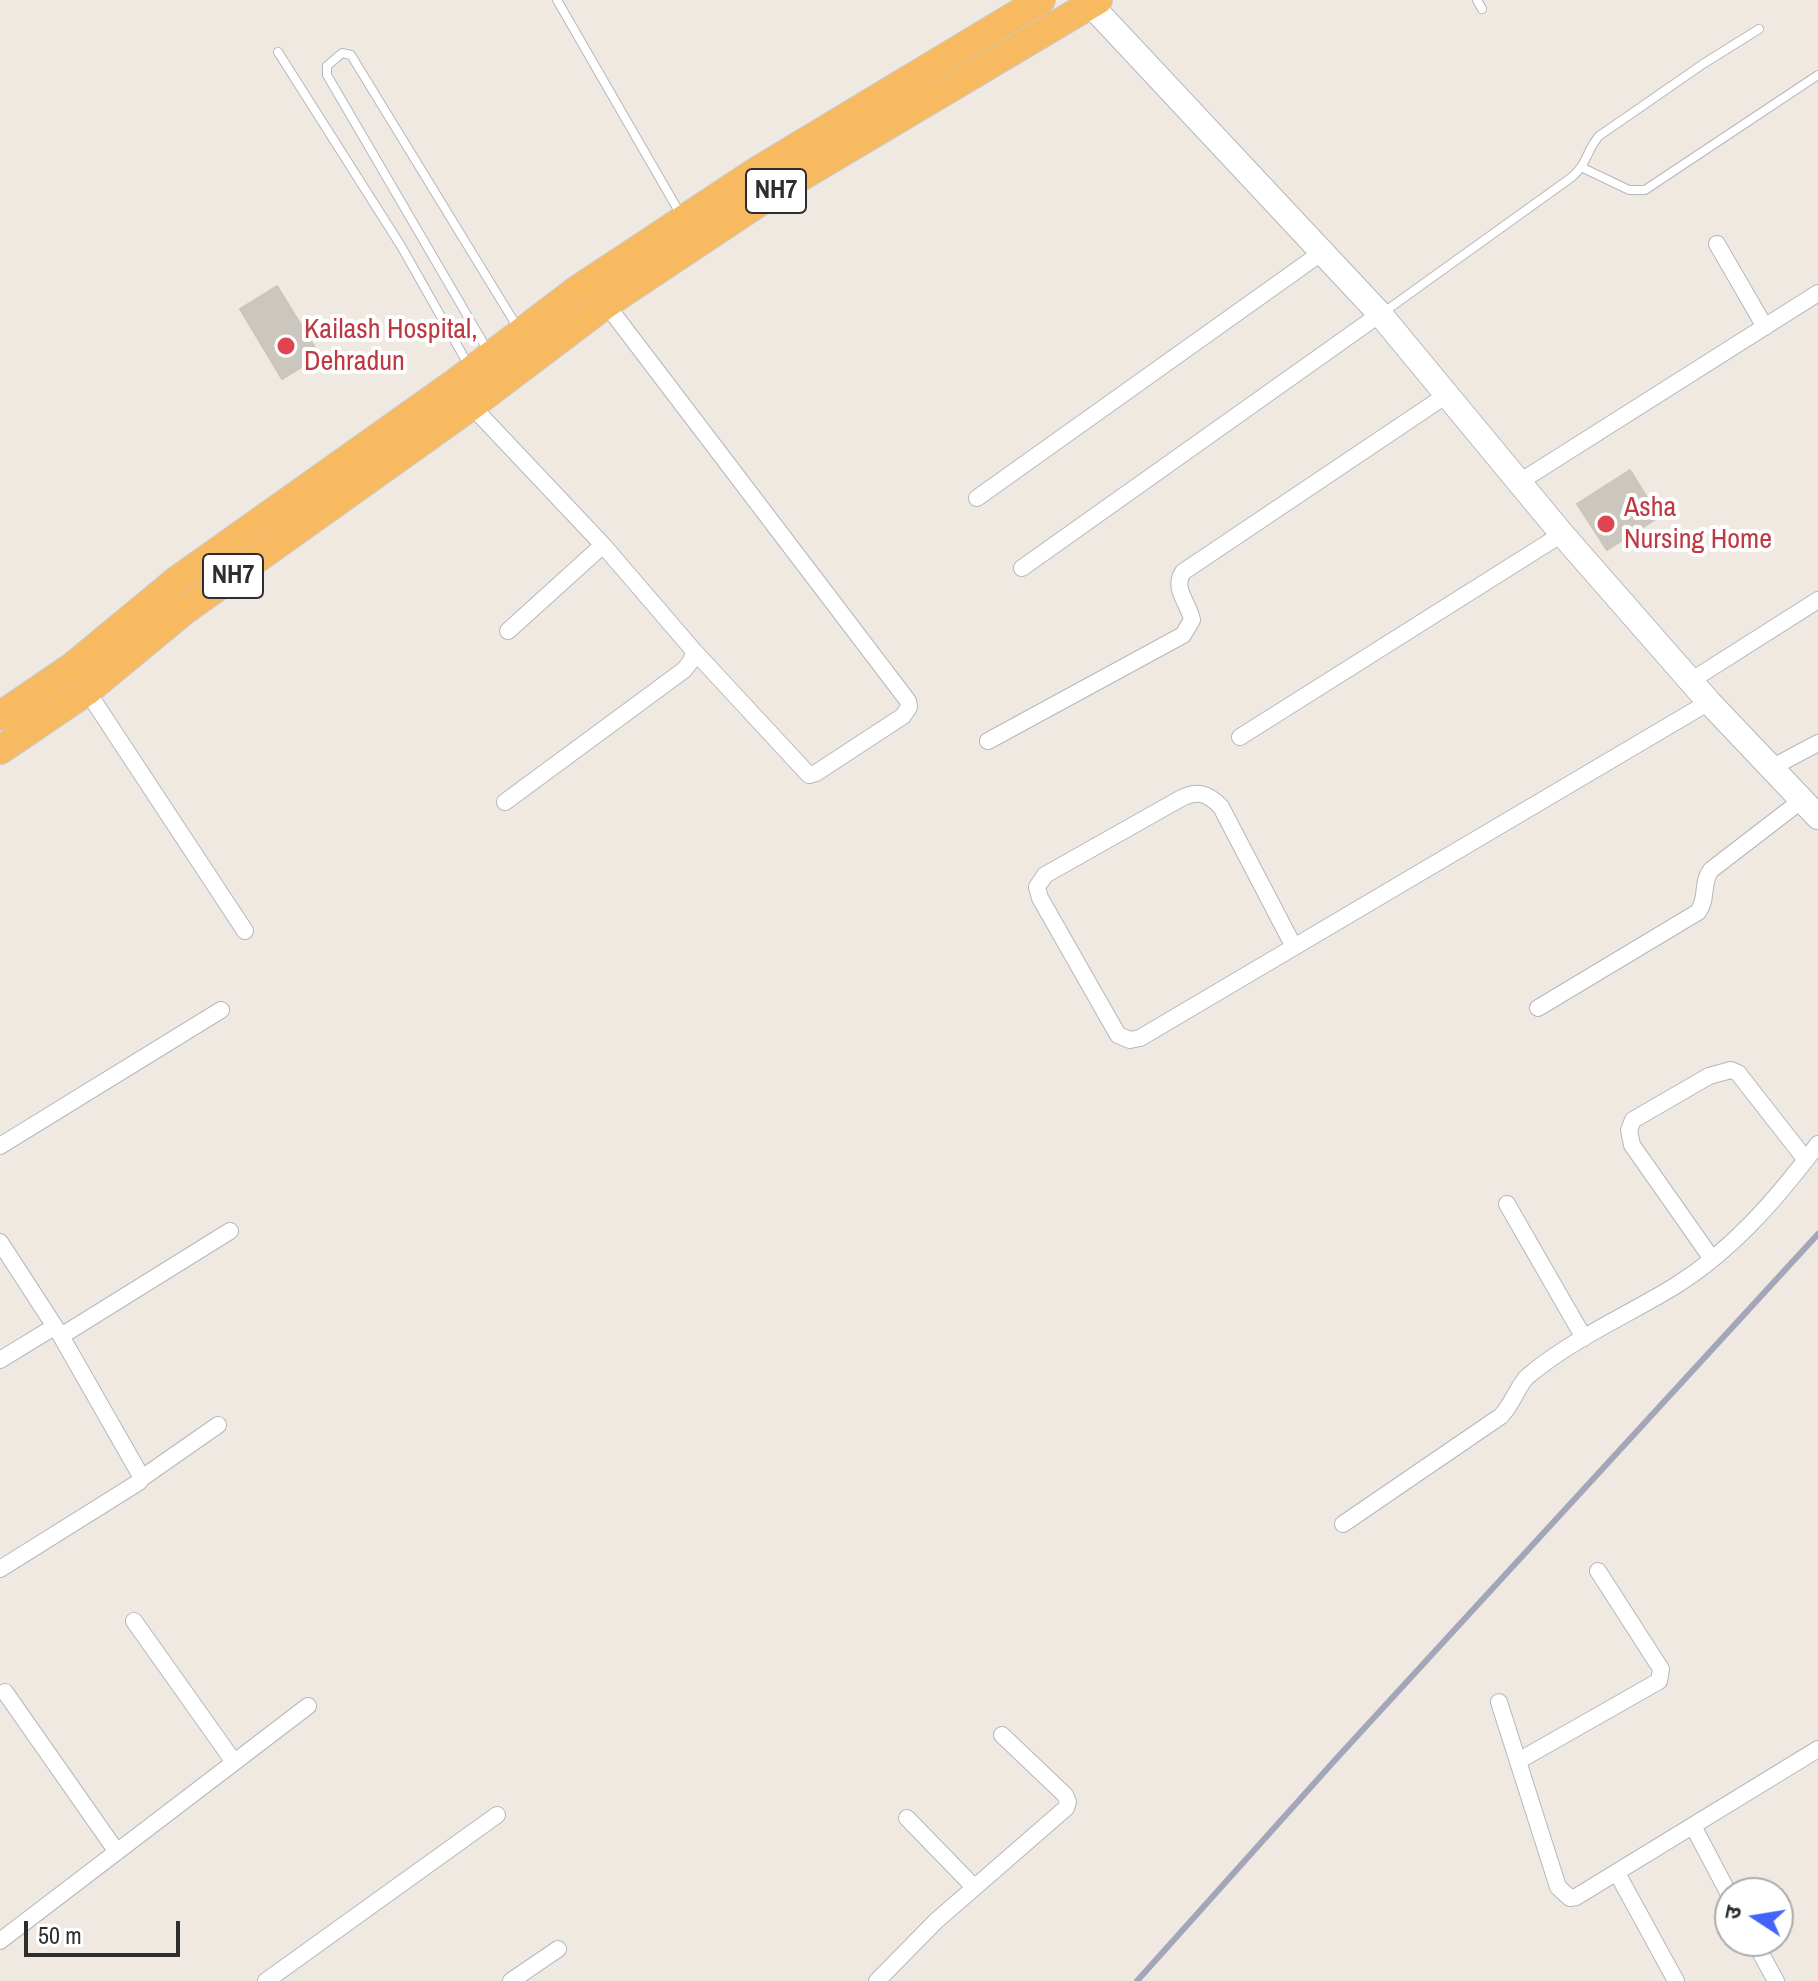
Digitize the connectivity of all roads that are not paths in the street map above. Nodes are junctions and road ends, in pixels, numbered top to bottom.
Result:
1 (557, 0) edge
2 (1041, 0) edge
3 (1477, 0) edge
4 (1094, 2) edge
5 (1482, 9) dead end
6 (1759, 29) dead end
7 (278, 52) dead end
8 (1818, 75) edge
9 (1583, 168) junction
10 (684, 219) junction
11 (1717, 244) dead end
12 (1321, 253) junction
13 (1818, 293) edge
14 (606, 304) junction
15 (1380, 314) junction
16 (1765, 327) junction
17 (521, 332) junction
18 (472, 369) junction
19 (1448, 394) junction
20 (471, 406) junction
21 (1521, 481) junction
22 (977, 498) dead end
23 (1562, 534) junction
24 (603, 545) junction
25 (1022, 568) dead end
26 (1818, 600) edge
27 (508, 631) dead end
28 (694, 651) junction
29 (1692, 680) junction
30 (87, 691) junction
31 (1709, 702) junction
32 (0, 716) edge
33 (1240, 737) dead end
34 (988, 741) dead end
35 (1818, 743) edge
36 (0, 750) edge
37 (1771, 768) junction
38 (505, 802) dead end
39 (1810, 808) edge
40 (245, 931) dead end
41 (1294, 947) junction
42 (1538, 1008) dead end
43 (221, 1010) dead end
44 (1818, 1144) edge
45 (0, 1146) edge
46 (1806, 1160) junction
47 (1507, 1204) dead end
48 (230, 1231) dead end
49 (0, 1242) edge
50 (1712, 1259) junction
51 (57, 1332) junction
52 (1584, 1338) junction
53 (0, 1360) edge
54 (218, 1425) dead end
55 (142, 1478) junction
56 (1343, 1524) dead end
57 (0, 1569) edge
58 (1598, 1571) dead end
59 (134, 1621) dead end
60 (5, 1692) dead end
61 (1499, 1702) dead end
62 (308, 1706) dead end
63 (1002, 1735) dead end
64 (1818, 1749) edge
65 (1520, 1760) junction
66 (234, 1762) junction
67 (497, 1815) dead end
68 (907, 1818) dead end
69 (1693, 1826) junction
70 (117, 1852) junction
71 (1617, 1873) junction
72 (1720, 1877) edge
73 (974, 1887) junction
74 (0, 1941) edge
75 (558, 1949) dead end
76 (1763, 1957) edge
77 (266, 1981) edge
78 (511, 1981) edge
79 (877, 1981) edge
80 (1676, 1981) edge
81 (1776, 1981) edge

1 - 10 lane
2 - 10 highway, NH7
3 - 5 lane
4 - 12 main road
4 - 14 highway, NH7
6 - 9 lane
7 - 18 lane
8 - 9 lane
9 - 15 lane
10 - 17 highway, NH7
11 - 16 street
12 - 15 main road
12 - 22 street
13 - 16 street
14 - 20 highway, NH7
14 - 28 street
15 - 19 main road
15 - 25 street
16 - 21 street
17 - 18 highway, NH7
17 - 18 lane
18 - 20 street
18 - 32 highway, NH7
19 - 21 main road
19 - 34 street
20 - 24 street
20 - 30 highway, NH7
21 - 23 main road
23 - 29 main road
23 - 33 street
24 - 27 street
24 - 28 street
26 - 29 street
28 - 38 street
29 - 31 main road
30 - 36 highway, NH7
30 - 40 street
31 - 37 main road
31 - 41 street
35 - 37 street
37 - 39 main road
39 - 42 street
41 - 41 street
43 - 45 street
44 - 46 street
46 - 50 street
46 - 50 street
47 - 52 street
48 - 51 street
49 - 51 street
50 - 52 street
51 - 53 street
51 - 55 street
52 - 56 street
54 - 55 street
55 - 57 street
58 - 65 street
59 - 66 street
60 - 70 street
61 - 65 street
62 - 66 street
63 - 73 street
64 - 69 street
65 - 71 street
66 - 70 street
67 - 77 street
68 - 73 street
69 - 71 street
69 - 72 street
70 - 74 street
71 - 80 street
73 - 79 street
75 - 78 street
76 - 81 street

